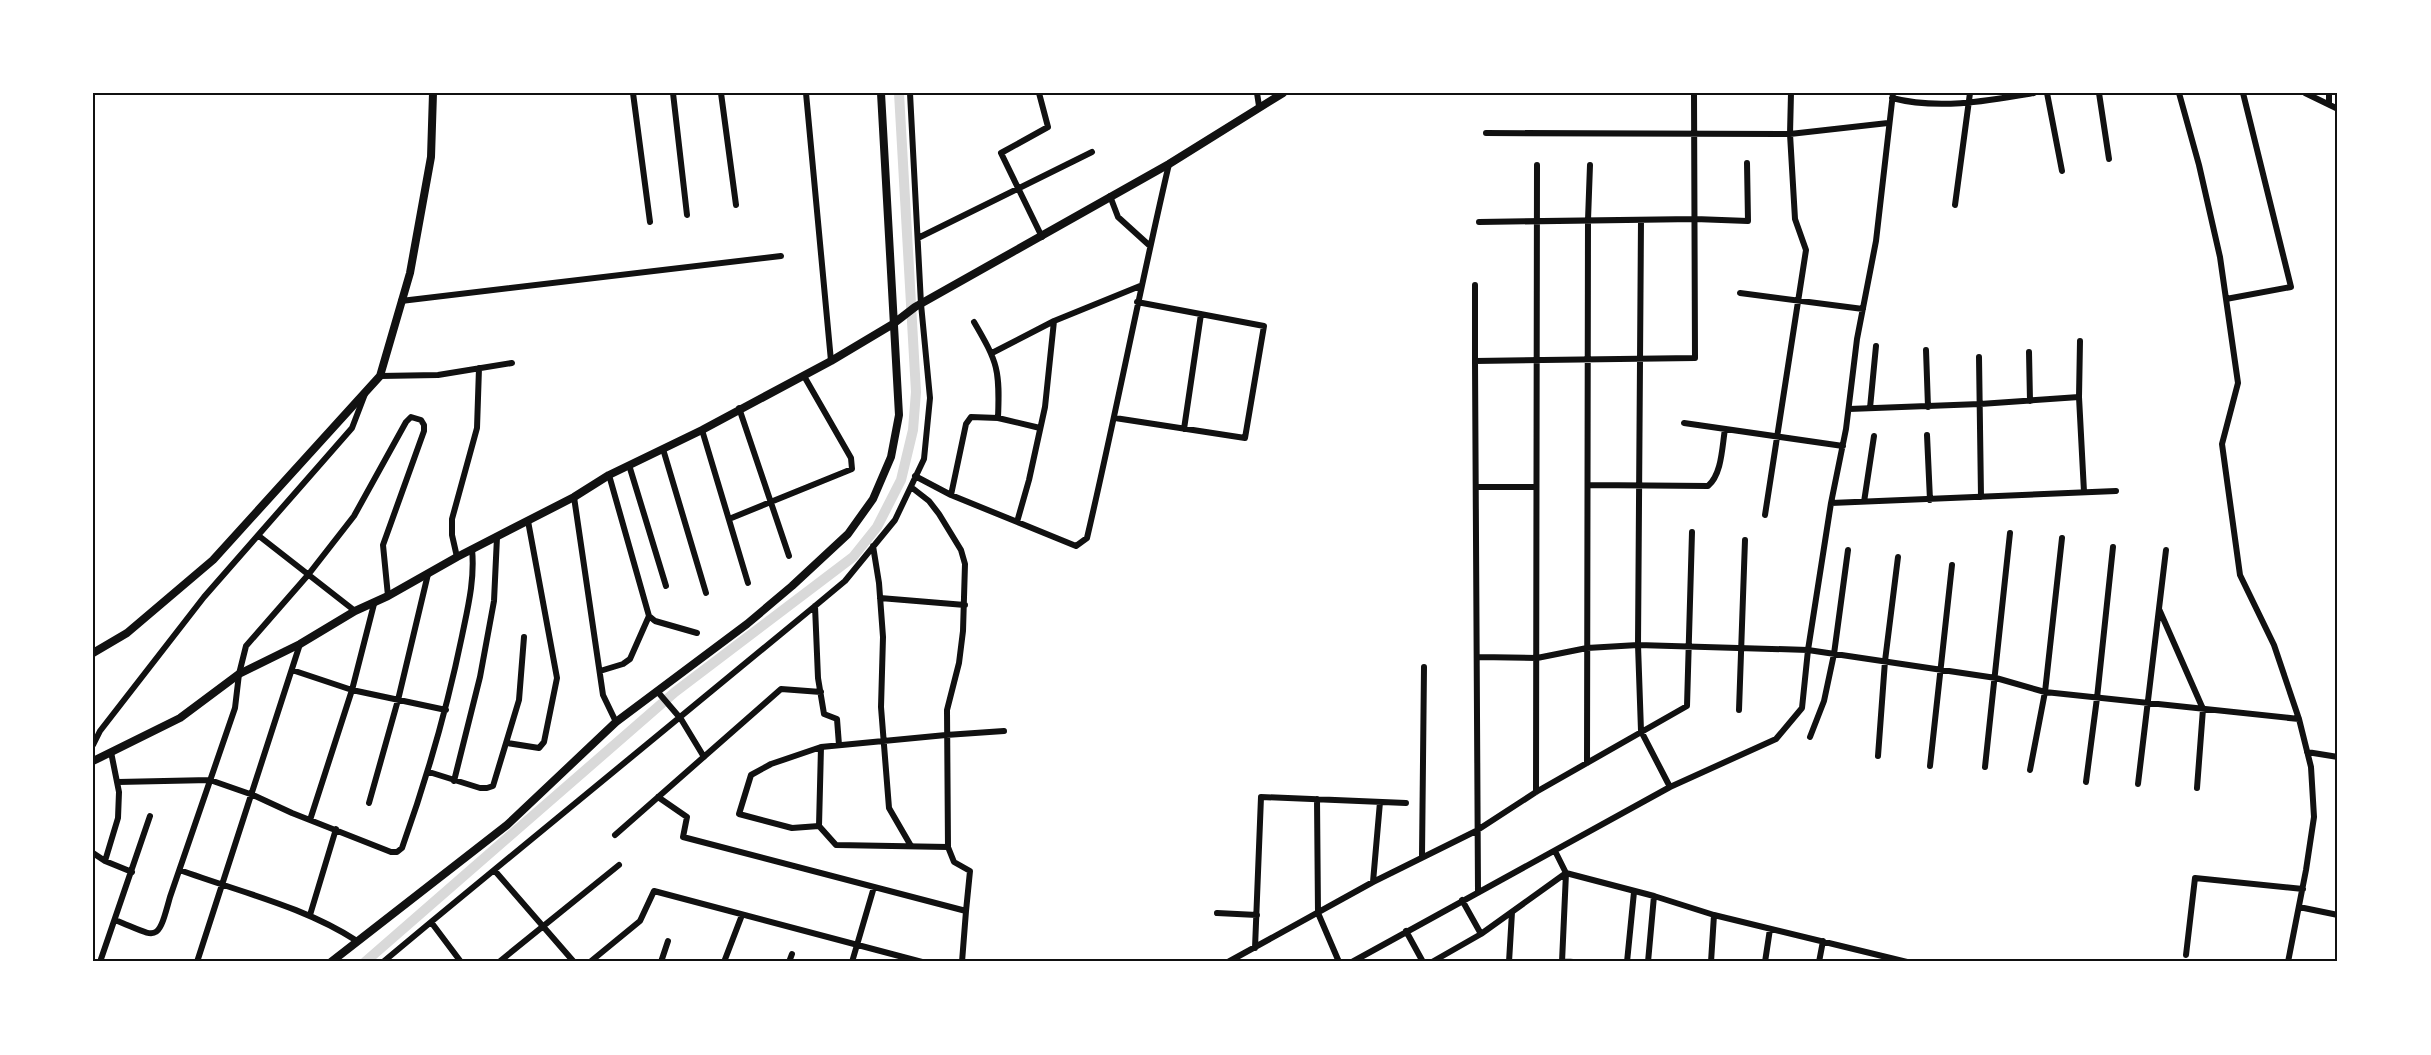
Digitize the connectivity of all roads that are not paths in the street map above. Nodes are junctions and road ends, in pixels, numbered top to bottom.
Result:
1 (433, 93) edge
2 (633, 93) edge
3 (673, 93) edge
4 (722, 93) edge
5 (806, 93) edge
6 (881, 93) edge
7 (910, 93) edge
8 (1039, 93) edge
9 (1257, 93) edge
10 (1283, 93) edge
11 (1694, 93) edge
12 (1791, 93) edge
13 (1970, 93) edge
14 (2034, 93) edge
15 (2047, 93) edge
16 (2099, 93) edge
17 (2179, 93) edge
18 (2243, 93) edge
19 (2305, 93) edge
20 (2329, 93) edge
21 (1894, 97) edge
22 (1968, 104) junction
23 (2329, 104) junction
24 (1259, 106) junction
25 (2338, 109) edge
26 (1888, 123) junction
27 (1486, 133) dead end
28 (1694, 133) junction
29 (1790, 134) junction
30 (1092, 152) dead end
31 (2109, 159) dead end
32 (1748, 163) dead end
33 (1169, 164) junction
34 (1537, 165) dead end
35 (1590, 165) dead end
36 (2062, 171) dead end
37 (1020, 189) junction
38 (1110, 196) junction
39 (736, 204) dead end
40 (1955, 205) dead end
41 (687, 215) dead end
42 (1695, 219) junction
43 (1588, 220) junction
44 (1641, 220) junction
45 (1536, 221) junction
46 (650, 222) dead end
47 (1479, 222) dead end
48 (1042, 237) junction
49 (918, 238) junction
50 (1150, 246) junction
51 (781, 256) dead end
52 (1475, 285) dead end
53 (1140, 286) junction
54 (1740, 293) dead end
55 (2226, 299) junction
56 (1799, 300) junction
57 (401, 301) junction
58 (1137, 302) junction
59 (918, 305) junction
60 (1863, 309) junction
61 (1201, 314) junction
62 (1054, 321) junction
63 (974, 322) dead end
64 (894, 324) junction
65 (2080, 341) dead end
66 (1876, 346) dead end
67 (1926, 350) dead end
68 (2029, 352) dead end
69 (992, 353) junction
70 (1979, 357) dead end
71 (1640, 359) junction
72 (1536, 360) junction
73 (1588, 360) junction
74 (831, 361) junction
75 (1475, 361) junction
76 (512, 363) dead end
77 (479, 368) junction
78 (380, 376) junction
79 (804, 376) junction
80 (365, 393) junction
81 (2079, 397) junction
82 (2030, 400) junction
83 (1980, 404) junction
84 (1928, 407) junction
85 (739, 408) junction
86 (1866, 408) junction
87 (1852, 409) junction
88 (998, 418) junction
89 (1115, 418) junction
90 (1683, 423) dead end
91 (1040, 428) junction
92 (1184, 429) junction
93 (1725, 429) junction
94 (702, 430) junction
95 (1927, 435) dead end
96 (1779, 436) junction
97 (1874, 436) dead end
98 (1843, 446) junction
99 (663, 449) junction
100 (630, 465) junction
101 (609, 475) junction
102 (915, 476) junction
103 (1588, 485) junction
104 (910, 486) junction
105 (1476, 486) junction
106 (1536, 486) junction
107 (1640, 486) junction
108 (2116, 491) dead end
109 (2084, 492) junction
110 (951, 495) junction
111 (574, 497) junction
112 (1981, 497) junction
113 (1930, 500) junction
114 (1864, 502) junction
115 (771, 503) junction
116 (1834, 503) junction
117 (1765, 515) dead end
118 (729, 519) junction
119 (528, 521) junction
120 (1017, 522) junction
121 (1692, 532) dead end
122 (2010, 533) dead end
123 (259, 536) junction
124 (497, 537) junction
125 (2062, 538) dead end
126 (1745, 540) dead end
127 (873, 546) junction
128 (2112, 547) dead end
129 (472, 549) junction
130 (1848, 550) dead end
131 (2166, 550) dead end
132 (789, 556) dead end
133 (457, 557) junction
134 (1898, 557) dead end
135 (1952, 565) dead end
136 (428, 573) junction
137 (308, 575) junction
138 (748, 583) dead end
139 (666, 586) dead end
140 (706, 593) dead end
141 (388, 596) junction
142 (880, 598) junction
143 (374, 604) junction
144 (965, 605) junction
145 (815, 606) junction
146 (2159, 608) junction
147 (355, 611) junction
148 (649, 616) junction
149 (697, 633) dead end
150 (524, 637) dead end
151 (300, 645) junction
152 (1638, 645) junction
153 (1690, 646) junction
154 (1587, 648) junction
155 (1742, 648) junction
156 (1812, 651) junction
157 (93, 653) edge
158 (1834, 654) junction
159 (1478, 657) junction
160 (1537, 658) junction
161 (1885, 661) junction
162 (1424, 667) dead end
163 (292, 670) junction
164 (1941, 670) junction
165 (600, 671) junction
166 (238, 674) junction
167 (1996, 678) junction
168 (352, 690) junction
169 (820, 692) junction
170 (2045, 692) junction
171 (659, 694) junction
172 (2097, 698) junction
173 (398, 700) junction
174 (2147, 703) junction
175 (2204, 709) junction
176 (446, 710) junction
177 (1739, 710) dead end
178 (681, 719) junction
179 (2299, 719) junction
180 (616, 722) junction
181 (1641, 731) junction
182 (1004, 732) dead end
183 (946, 735) junction
184 (1810, 737) dead end
185 (883, 742) junction
186 (507, 743) junction
187 (93, 745) edge
188 (840, 745) junction
189 (820, 747) junction
190 (111, 752) junction
191 (2307, 752) junction
192 (1878, 756) dead end
193 (704, 757) junction
194 (2338, 757) edge
195 (93, 761) edge
196 (1587, 763) junction
197 (1929, 766) dead end
198 (1985, 767) dead end
199 (2030, 770) dead end
200 (429, 772) junction
201 (210, 780) junction
202 (454, 781) junction
203 (118, 782) junction
204 (2086, 782) dead end
205 (2138, 784) dead end
206 (1670, 787) junction
207 (2197, 788) dead end
208 (1536, 792) junction
209 (253, 795) junction
210 (658, 797) junction
211 (1317, 799) junction
212 (1380, 802) junction
213 (369, 803) dead end
214 (1406, 803) dead end
215 (150, 816) dead end
216 (310, 819) junction
217 (819, 826) junction
218 (336, 829) junction
219 (1476, 831) junction
220 (615, 835) dead end
221 (911, 846) junction
222 (948, 847) junction
223 (93, 853) edge
224 (1557, 853) junction
225 (1422, 856) junction
226 (105, 861) junction
227 (619, 865) dead end
228 (180, 870) junction
229 (495, 871) junction
230 (132, 872) junction
231 (1566, 873) junction
232 (1373, 882) junction
233 (223, 886) junction
234 (874, 887) junction
235 (2303, 889) junction
236 (1478, 891) junction
237 (1634, 892) junction
238 (1654, 896) junction
239 (1462, 900) junction
240 (2299, 907) junction
241 (966, 911) junction
242 (1512, 912) junction
243 (1217, 913) dead end
244 (1318, 913) junction
245 (310, 915) junction
246 (742, 915) junction
247 (1257, 915) junction
248 (1714, 915) junction
249 (2338, 915) edge
250 (114, 920) junction
251 (431, 922) junction
252 (543, 926) junction
253 (1770, 929) junction
254 (1406, 931) junction
255 (1481, 934) junction
256 (357, 941) junction
257 (668, 941) dead end
258 (1823, 941) junction
259 (858, 945) junction
260 (1255, 948) junction
261 (792, 954) dead end
262 (2186, 956) dead end
263 (101, 958) dead end
264 (1877, 958) edge
265 (197, 962) edge
266 (331, 962) edge
267 (383, 962) edge
268 (460, 962) edge
269 (499, 962) edge
270 (574, 962) edge
271 (590, 962) edge
272 (661, 962) edge
273 (724, 962) edge
274 (789, 962) edge
275 (852, 962) edge
276 (922, 962) edge
277 (962, 962) edge
278 (1228, 962) edge
279 (1339, 962) edge
280 (1352, 962) edge
281 (1423, 962) edge
282 (1432, 962) edge
283 (1509, 962) edge
284 (1562, 962) edge
285 (1573, 962) edge
286 (1627, 962) edge
287 (1648, 962) edge
288 (1711, 962) edge
289 (1765, 962) edge
290 (1819, 962) edge
291 (1906, 962) edge
292 (2288, 962) edge

1 - 57 street
2 - 46 street
3 - 41 street
4 - 39 street
5 - 74 street
6 - 64 street
7 - 49 street
8 - 37 street
9 - 24 street
10 - 24 street
11 - 28 street
12 - 29 street
13 - 22 street
14 - 22 street
15 - 36 street
16 - 31 street
17 - 55 street
18 - 55 street
19 - 23 street
20 - 23 street
21 - 22 street
21 - 26 street
22 - 40 street
23 - 25 street
24 - 33 street
26 - 29 street
26 - 60 street
27 - 28 street
28 - 29 street
28 - 42 street
29 - 56 street
30 - 37 street
32 - 42 street
33 - 38 street
33 - 50 street
34 - 45 street
35 - 43 street
37 - 48 street
37 - 49 street
38 - 48 street
38 - 50 street
42 - 44 street
42 - 71 street
43 - 44 street
43 - 45 street
43 - 73 street
44 - 71 street
45 - 47 street
45 - 72 street
48 - 59 street
49 - 59 street
50 - 53 street
51 - 57 street
52 - 75 street
53 - 58 street
53 - 62 street
54 - 56 street
55 - 179 street
56 - 60 street
56 - 96 street
57 - 78 street
58 - 61 street
58 - 89 street
59 - 64 street
59 - 102 street
60 - 87 street
61 - 92 street
61 - 92 street
62 - 69 street
62 - 91 street
63 - 69 street
64 - 74 street
64 - 171 street
65 - 81 street
66 - 86 street
67 - 84 street
68 - 82 street
69 - 88 street
70 - 83 street
71 - 73 street
71 - 107 street
72 - 73 street
72 - 75 street
72 - 106 street
73 - 103 street
74 - 79 street
75 - 105 street
76 - 77 street
77 - 78 street
77 - 133 street
78 - 80 street
79 - 85 street
79 - 115 street
80 - 123 street
80 - 157 street
81 - 82 street
81 - 109 street
82 - 83 street
83 - 84 street
83 - 112 street
84 - 86 street
85 - 94 street
85 - 115 street
86 - 87 street
87 - 98 street
88 - 91 street
88 - 110 street
89 - 92 street
89 - 120 street
90 - 93 street
91 - 120 street
93 - 96 street
93 - 107 street
94 - 99 street
94 - 118 street
95 - 113 street
96 - 98 street
96 - 117 street
97 - 114 street
98 - 116 street
99 - 100 street
99 - 140 street
100 - 101 street
100 - 139 street
101 - 111 street
101 - 148 street
102 - 104 street
102 - 110 street
103 - 107 street
103 - 154 street
104 - 127 street
104 - 144 street
105 - 106 street
105 - 159 street
106 - 160 street
107 - 152 street
108 - 109 street
109 - 112 street
110 - 120 street
111 - 119 street
111 - 165 street
112 - 113 street
113 - 114 street
114 - 116 street
115 - 118 street
115 - 132 street
116 - 156 street
118 - 138 street
119 - 124 street
119 - 186 street
121 - 153 street
122 - 167 street
123 - 137 street
123 - 187 street
124 - 129 street
124 - 202 street
125 - 170 street
126 - 155 street
127 - 142 street
127 - 145 street
128 - 172 street
129 - 133 street
129 - 176 street
130 - 158 street
131 - 146 street
133 - 136 street
134 - 161 street
135 - 164 street
136 - 141 street
136 - 173 street
137 - 141 street
137 - 147 street
137 - 166 street
141 - 143 street
142 - 144 street
142 - 185 street
143 - 147 street
143 - 168 street
144 - 183 street
145 - 169 street
145 - 178 street
146 - 174 street
146 - 175 street
147 - 151 street
148 - 149 street
148 - 165 street
150 - 186 street
151 - 163 street
151 - 166 street
152 - 153 street
152 - 154 street
152 - 181 street
153 - 155 street
153 - 181 street
154 - 160 street
154 - 196 street
155 - 156 street
155 - 177 street
156 - 158 street
156 - 206 street
158 - 161 street
158 - 184 street
159 - 160 street
159 - 219 street
160 - 208 street
161 - 164 street
161 - 192 street
162 - 225 street
163 - 168 street
163 - 209 street
164 - 167 street
164 - 197 street
165 - 180 street
166 - 190 street
166 - 201 street
167 - 170 street
167 - 198 street
168 - 173 street
168 - 216 street
169 - 188 street
169 - 193 street
170 - 172 street
170 - 199 street
171 - 178 street
171 - 180 street
172 - 174 street
172 - 204 street
173 - 176 street
173 - 213 street
174 - 175 street
174 - 205 street
175 - 179 street
175 - 207 street
176 - 200 street
178 - 193 street
178 - 229 street
179 - 191 street
180 - 256 street
181 - 196 street
181 - 206 street
182 - 183 street
183 - 185 street
183 - 222 street
185 - 188 street
185 - 221 street
186 - 202 street
188 - 189 street
189 - 217 street
189 - 217 street
190 - 195 street
190 - 203 street
191 - 194 street
191 - 235 street
193 - 210 street
196 - 208 street
200 - 202 street
200 - 218 street
201 - 203 street
201 - 209 street
201 - 228 street
203 - 226 street
206 - 224 street
208 - 219 street
209 - 216 street
209 - 233 street
210 - 220 street
210 - 234 street
211 - 212 street
211 - 244 street
211 - 247 street
212 - 214 street
212 - 232 street
215 - 230 street
216 - 218 street
217 - 221 street
218 - 245 street
219 - 225 street
219 - 236 street
221 - 222 street
222 - 241 street
223 - 226 street
224 - 231 street
224 - 236 street
225 - 232 street
226 - 230 street
227 - 252 street
228 - 233 street
228 - 250 street
229 - 251 street
229 - 252 street
230 - 250 street
231 - 237 street
231 - 242 street
231 - 284 street
232 - 244 street
233 - 245 street
233 - 265 street
234 - 241 street
234 - 259 street
235 - 240 street
235 - 262 street
236 - 239 street
237 - 238 street
237 - 286 street
238 - 248 street
238 - 287 street
239 - 254 street
239 - 255 street
240 - 249 street
240 - 292 street
241 - 277 street
242 - 255 street
242 - 283 street
243 - 247 street
244 - 260 street
244 - 279 street
245 - 256 street
246 - 259 street
246 - 271 street
246 - 273 street
247 - 260 street
248 - 253 street
248 - 288 street
250 - 263 street
251 - 267 street
251 - 268 street
252 - 269 street
252 - 270 street
253 - 258 street
253 - 289 street
254 - 280 street
254 - 281 street
255 - 282 street
256 - 266 street
257 - 272 street
258 - 264 street
258 - 290 street
259 - 275 street
259 - 276 street
260 - 278 street
261 - 274 street
264 - 291 street
284 - 285 street

